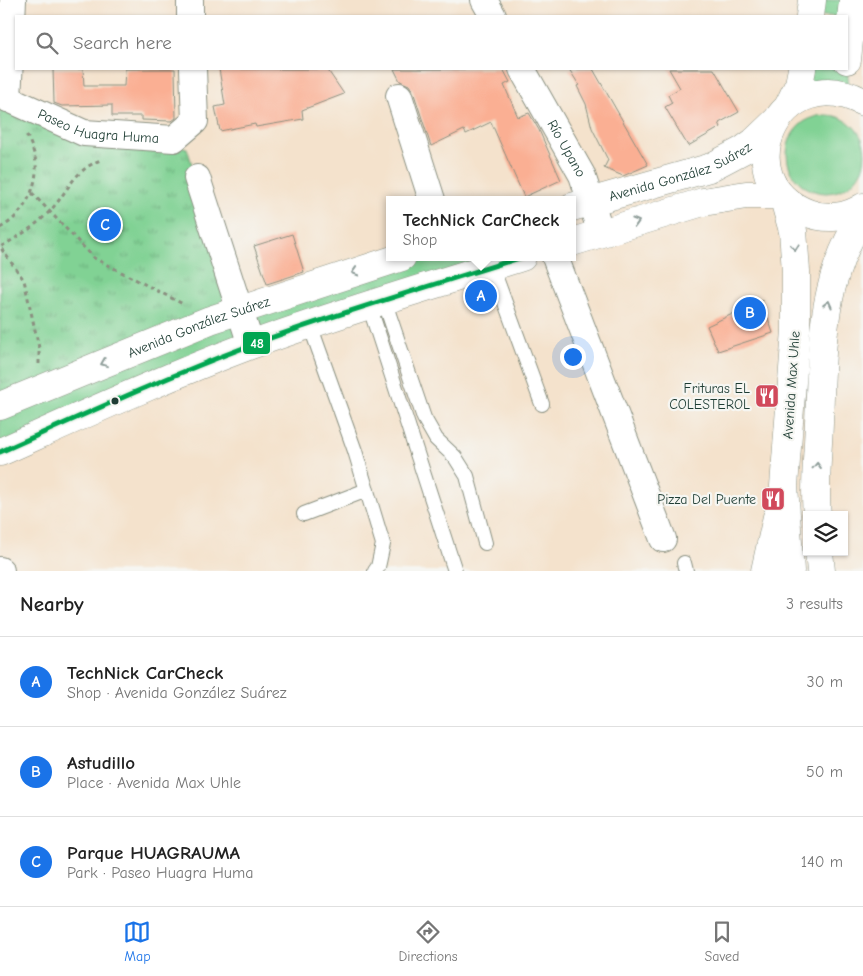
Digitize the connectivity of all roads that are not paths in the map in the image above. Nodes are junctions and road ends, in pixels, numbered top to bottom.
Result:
1 (13, 0) edge
2 (190, 0) edge
3 (484, 0) edge
4 (812, 0) edge
5 (853, 0) edge
6 (190, 15) edge
7 (492, 15) edge
8 (810, 15) edge
9 (848, 50) edge
10 (193, 70) edge
11 (523, 70) edge
12 (802, 70) edge
13 (847, 70) edge
14 (399, 96) dead end
15 (4, 97) edge
16 (859, 100) edge
17 (783, 113) junction
18 (197, 178) dead end
19 (431, 196) edge
20 (782, 197) junction
21 (581, 205) edge
22 (863, 207) edge
23 (863, 216) edge
24 (601, 233) junction
25 (576, 241) edge
26 (390, 261) edge
27 (509, 261) edge
28 (557, 261) edge
29 (492, 266) junction
30 (377, 303) junction
31 (241, 309) junction
32 (310, 324) junction
33 (251, 345) junction
34 (542, 404) dead end
35 (0, 406) edge
36 (0, 452) edge
37 (784, 486) junction
38 (367, 490) junction
39 (817, 511) edge
40 (304, 514) dead end
41 (663, 539) dead end
42 (485, 543) dead end
43 (819, 556) edge
44 (375, 571) edge
45 (455, 571) edge
46 (766, 571) edge
47 (790, 571) edge
48 (821, 571) edge

1 - 15 street
2 - 6 street
3 - 7 street
4 - 8 main road
5 - 9 main road
10 - 15 street, Paseo Huagra Huma
11 - 21 street, Río Upano
12 - 17 main road, Avenida Max Uhle
13 - 16 main road
14 - 19 street
16 - 17 main road
17 - 20 main road, Avenida Max Uhle
17 - 21 main road, Avenida González Suárez
18 - 31 street
20 - 22 main road
24 -> 20 main road
20 -> 37 main road, Avenida Max Uhle
21 - 24 street, Río Upano
39 -> 23 main road, Avenida Max Uhle
24 - 25 main road
26 -> 31 main road, Avenida González Suárez
27 - 29 main road
28 - 41 street
29 - 30 main road
29 - 34 lane
30 - 32 main road
30 - 42 lane
30 - 45 lane
31 - 33 street
31 -> 35 main road, Avenida González Suárez
32 - 33 main road
32 - 38 lane
33 - 36 main road
37 - 46 main road
37 - 47 main road, Avenida Max Uhle
38 - 40 lane
38 - 44 lane
43 - 48 main road

